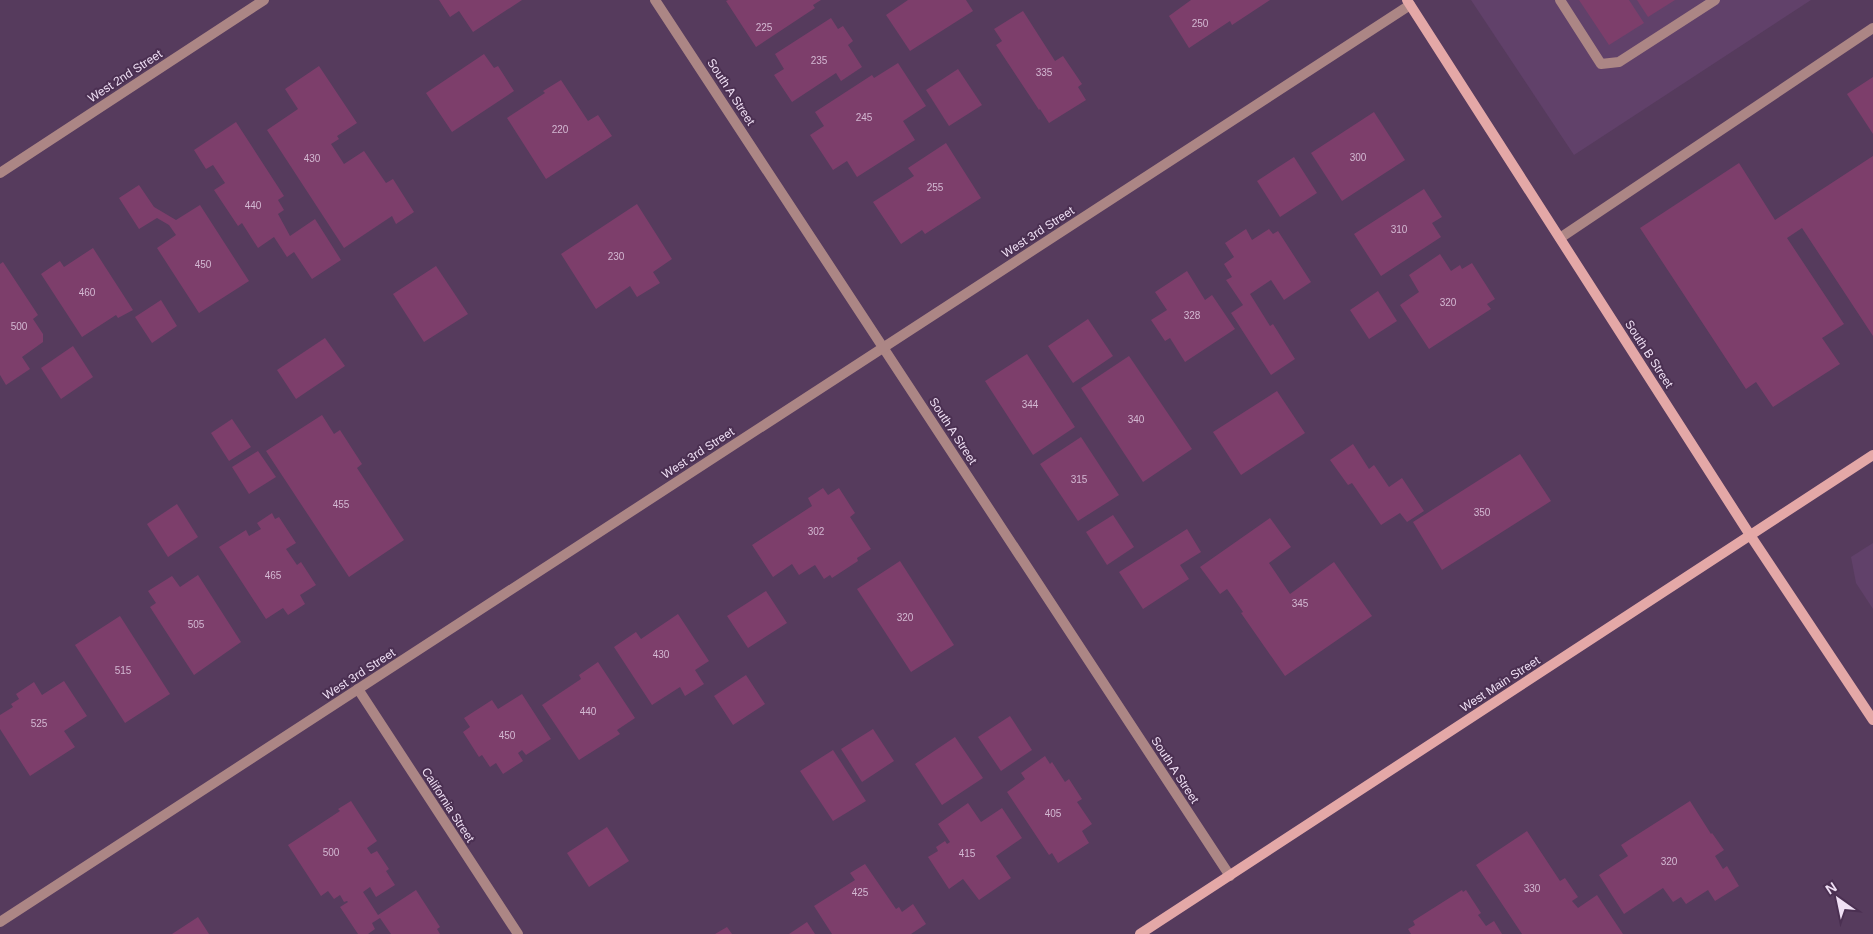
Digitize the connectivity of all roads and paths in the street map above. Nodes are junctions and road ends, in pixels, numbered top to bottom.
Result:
1 (264, 0) edge
2 (655, 0) edge
3 (1560, 0) edge
4 (1715, 0) edge
5 (1408, 3) edge
6 (1873, 28) edge
7 (0, 173) edge
8 (1560, 238) junction
9 (883, 347) junction
10 (1873, 455) edge
11 (1750, 535) junction
12 (358, 689) junction
13 (1873, 720) edge
14 (1230, 876) junction
15 (0, 922) edge
16 (518, 934) edge
17 (1140, 934) edge

1 - 7 street, West 2nd Street
2 - 9 street, South A Street
3 - 4 street
5 - 8 street, South B Street
5 - 9 street, West 3rd Street
6 - 8 street
8 - 11 street, South B Street
9 - 12 street, West 3rd Street
9 - 14 street, South A Street
10 - 11 street, West Main Street
11 - 13 street, South B Street
11 - 14 street, West Main Street
12 - 15 street, West 3rd Street
12 - 16 street, California Street
14 - 17 street, West Main Street

